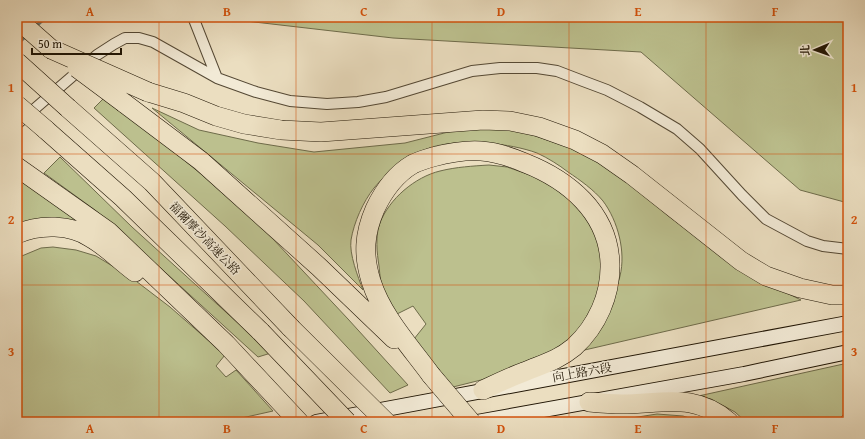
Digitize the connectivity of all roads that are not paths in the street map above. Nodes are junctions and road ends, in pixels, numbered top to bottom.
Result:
1 (194, 17) edge
2 (17, 20) edge
3 (51, 49) junction
4 (17, 62) edge
5 (217, 78) junction
6 (17, 104) edge
7 (17, 124) edge
8 (22, 171) edge
9 (17, 234) edge
10 (848, 249) edge
11 (848, 295) edge
12 (180, 299) junction
13 (848, 323) edge
14 (848, 352) edge
15 (431, 375) junction
16 (482, 390) junction
17 (588, 402) junction
18 (299, 422) edge
19 (316, 422) edge
20 (346, 422) edge
21 (386, 422) edge
22 (471, 422) edge
23 (477, 422) edge
24 (728, 422) edge

1 - 5 street
2 - 3 highway
3 - 11 highway, bridge
3 - 15 highway, bridge
4 - 21 highway, 福爾摩沙高速公路, bridge
5 - 7 street
5 - 10 street
6 - 20 highway, bridge
8 - 12 highway
9 - 12 highway
12 - 18 highway
13 - 16 main road, 向上路六段
14 - 17 main road
15 - 16 highway
15 - 22 highway, bridge
16 - 19 main road, 向上路六段
17 - 23 main road
17 - 24 highway

